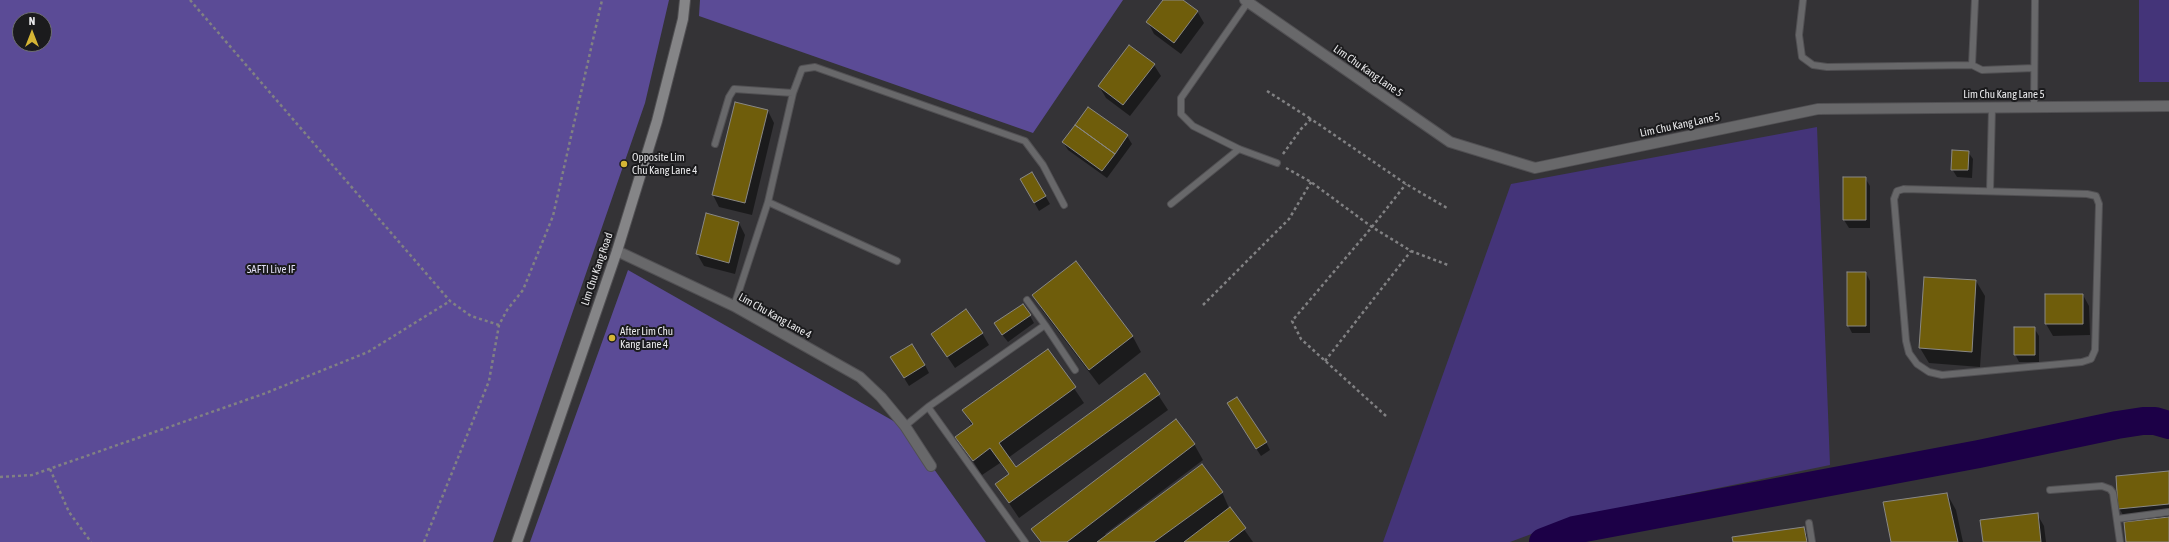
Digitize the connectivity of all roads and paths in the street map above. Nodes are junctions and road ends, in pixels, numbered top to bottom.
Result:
1 (190, 0) edge
2 (602, 0) edge
3 (685, 0) edge
4 (1803, 0) edge
5 (1975, 0) edge
6 (2035, 0) edge
7 (1246, 1) edge
8 (1972, 65) junction
9 (2034, 68) junction
10 (1267, 91) dead end
11 (793, 93) junction
12 (2169, 106) edge
13 (2034, 107) junction
14 (1992, 108) junction
15 (1311, 119) junction
16 (715, 144) dead end
17 (1238, 149) junction
18 (1277, 163) junction
19 (1311, 182) junction
20 (1406, 184) junction
21 (1990, 192) junction
22 (768, 202) junction
23 (1172, 204) dead end
24 (1064, 205) dead end
25 (1447, 208) dead end
26 (1372, 227) junction
27 (617, 251) junction
28 (1412, 251) junction
29 (897, 261) dead end
30 (1448, 265) dead end
31 (1027, 300) dead end
32 (450, 301) junction
33 (1203, 305) dead end
34 (734, 306) junction
35 (500, 325) junction
36 (1045, 325) junction
37 (1325, 361) junction
38 (1075, 370) dead end
39 (928, 407) junction
40 (1386, 416) dead end
41 (905, 426) junction
42 (931, 466) dead end
43 (50, 469) junction
44 (0, 477) edge
45 (2050, 490) dead end
46 (2169, 512) edge
47 (2117, 519) junction
48 (1809, 523) dead end
49 (91, 542) edge
50 (424, 542) edge
51 (517, 542) edge
52 (1025, 542) edge
53 (1812, 542) edge
54 (2120, 542) edge

1 - 32 path
2 - 35 path
3 - 27 main road, Lim Chu Kang Road
4 - 8 lane
5 - 8 lane
6 - 9 lane
7 - 14 street, Lim Chu Kang Lane 5
7 - 17 lane
8 - 9 lane
9 - 13 lane
10 - 15 path
11 - 16 lane
11 - 22 lane
11 - 24 lane
12 - 13 street, Lim Chu Kang Lane 5
13 - 14 street, Lim Chu Kang Lane 5
14 - 21 lane
15 - 18 path
15 - 20 path
17 - 18 lane
17 - 23 lane
18 - 19 path
19 - 26 path
19 - 33 path
20 - 25 path
20 - 26 path
21 - 21 lane
22 - 29 lane
22 - 34 lane
26 - 28 path
26 - 37 path
27 - 34 street, Lim Chu Kang Lane 4
27 - 51 main road, Lim Chu Kang Road
28 - 30 path
28 - 37 path
31 - 36 lane
32 - 35 path
32 - 43 path
34 - 41 street, Lim Chu Kang Lane 4
35 - 50 path
36 - 38 lane
36 - 39 lane
37 - 40 path
39 - 41 lane
39 - 52 lane
41 - 42 street, Lim Chu Kang Lane 4
43 - 44 path
43 - 49 path
45 - 47 lane
46 - 47 lane
47 - 54 lane
48 - 53 lane

